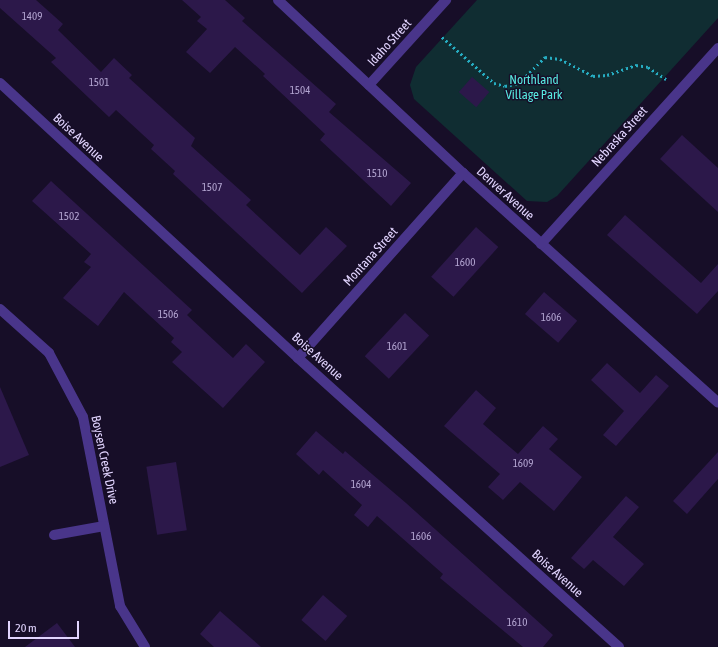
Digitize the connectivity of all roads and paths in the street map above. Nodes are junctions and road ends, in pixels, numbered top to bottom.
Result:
1 (278, 0) edge
2 (446, 0) edge
3 (442, 37) dead end
4 (718, 48) edge
5 (666, 79) dead end
6 (0, 83) edge
7 (369, 86) junction
8 (463, 173) junction
9 (541, 244) junction
10 (0, 309) edge
11 (298, 358) junction
12 (718, 403) edge
13 (104, 526) junction
14 (54, 535) dead end
15 (144, 647) edge
16 (619, 647) edge

1 - 7 street, Denver Avenue
2 - 7 street, Idaho Street
3 - 5 path
4 - 9 street, Nebraska Street
6 - 11 street, Boise Avenue
7 - 8 street, Denver Avenue
8 - 9 street, Denver Avenue
8 - 11 street, Montana Street
9 - 12 street, Denver Avenue
10 - 13 street, Boysen Creek Drive
11 - 16 street, Boise Avenue
13 - 14 street
13 - 15 street, Boysen Creek Drive

